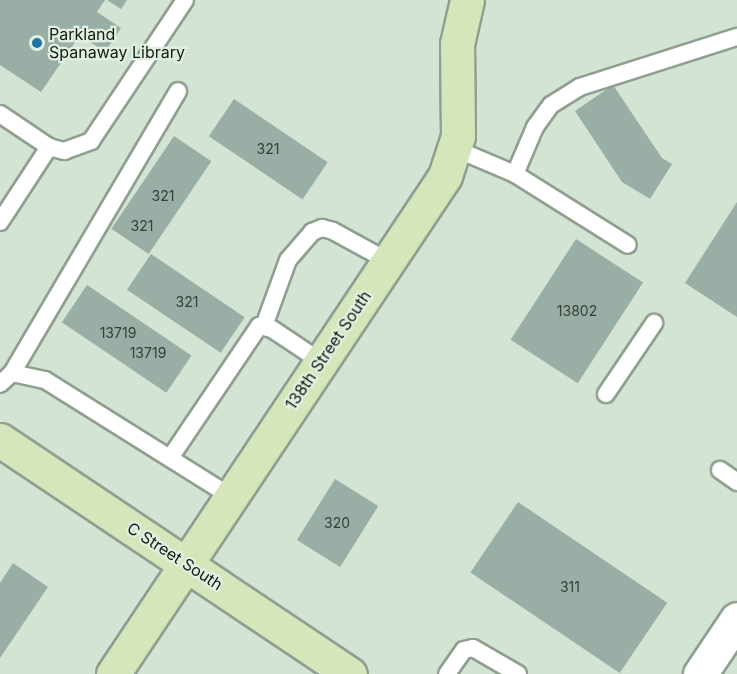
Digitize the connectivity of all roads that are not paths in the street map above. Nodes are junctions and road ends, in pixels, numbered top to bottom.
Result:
1 (185, 0) edge
2 (467, 0) edge
3 (737, 37) edge
4 (178, 91) dead end
5 (0, 114) edge
6 (49, 147) junction
7 (456, 149) junction
8 (515, 174) junction
9 (0, 222) edge
10 (628, 244) dead end
11 (388, 261) junction
12 (654, 322) dead end
13 (264, 326) junction
14 (320, 361) junction
15 (6, 378) edge
16 (606, 394) dead end
17 (0, 440) edge
18 (170, 458) junction
19 (720, 470) dead end
20 (737, 482) edge
21 (230, 496) junction
22 (187, 563) junction
23 (737, 618) edge
24 (112, 674) edge
25 (350, 674) edge
26 (447, 674) edge
27 (518, 674) edge
28 (700, 674) edge

1 - 6 lane
2 - 7 street, 138th Street South
3 - 8 lane
4 - 15 lane
5 - 6 lane
6 - 9 lane
7 - 8 lane
7 - 11 street, 138th Street South
8 - 10 lane
11 - 13 lane
11 - 14 street, 138th Street South
12 - 16 lane
13 - 14 lane
13 - 18 lane
14 - 21 street, 138th Street South
15 - 18 lane
17 - 22 street, C Street South
18 - 21 lane
19 - 20 lane
21 - 22 street, 138th Street South
22 - 24 street, 138th Street South
22 - 25 street, C Street South
23 - 28 street
26 - 27 lane

